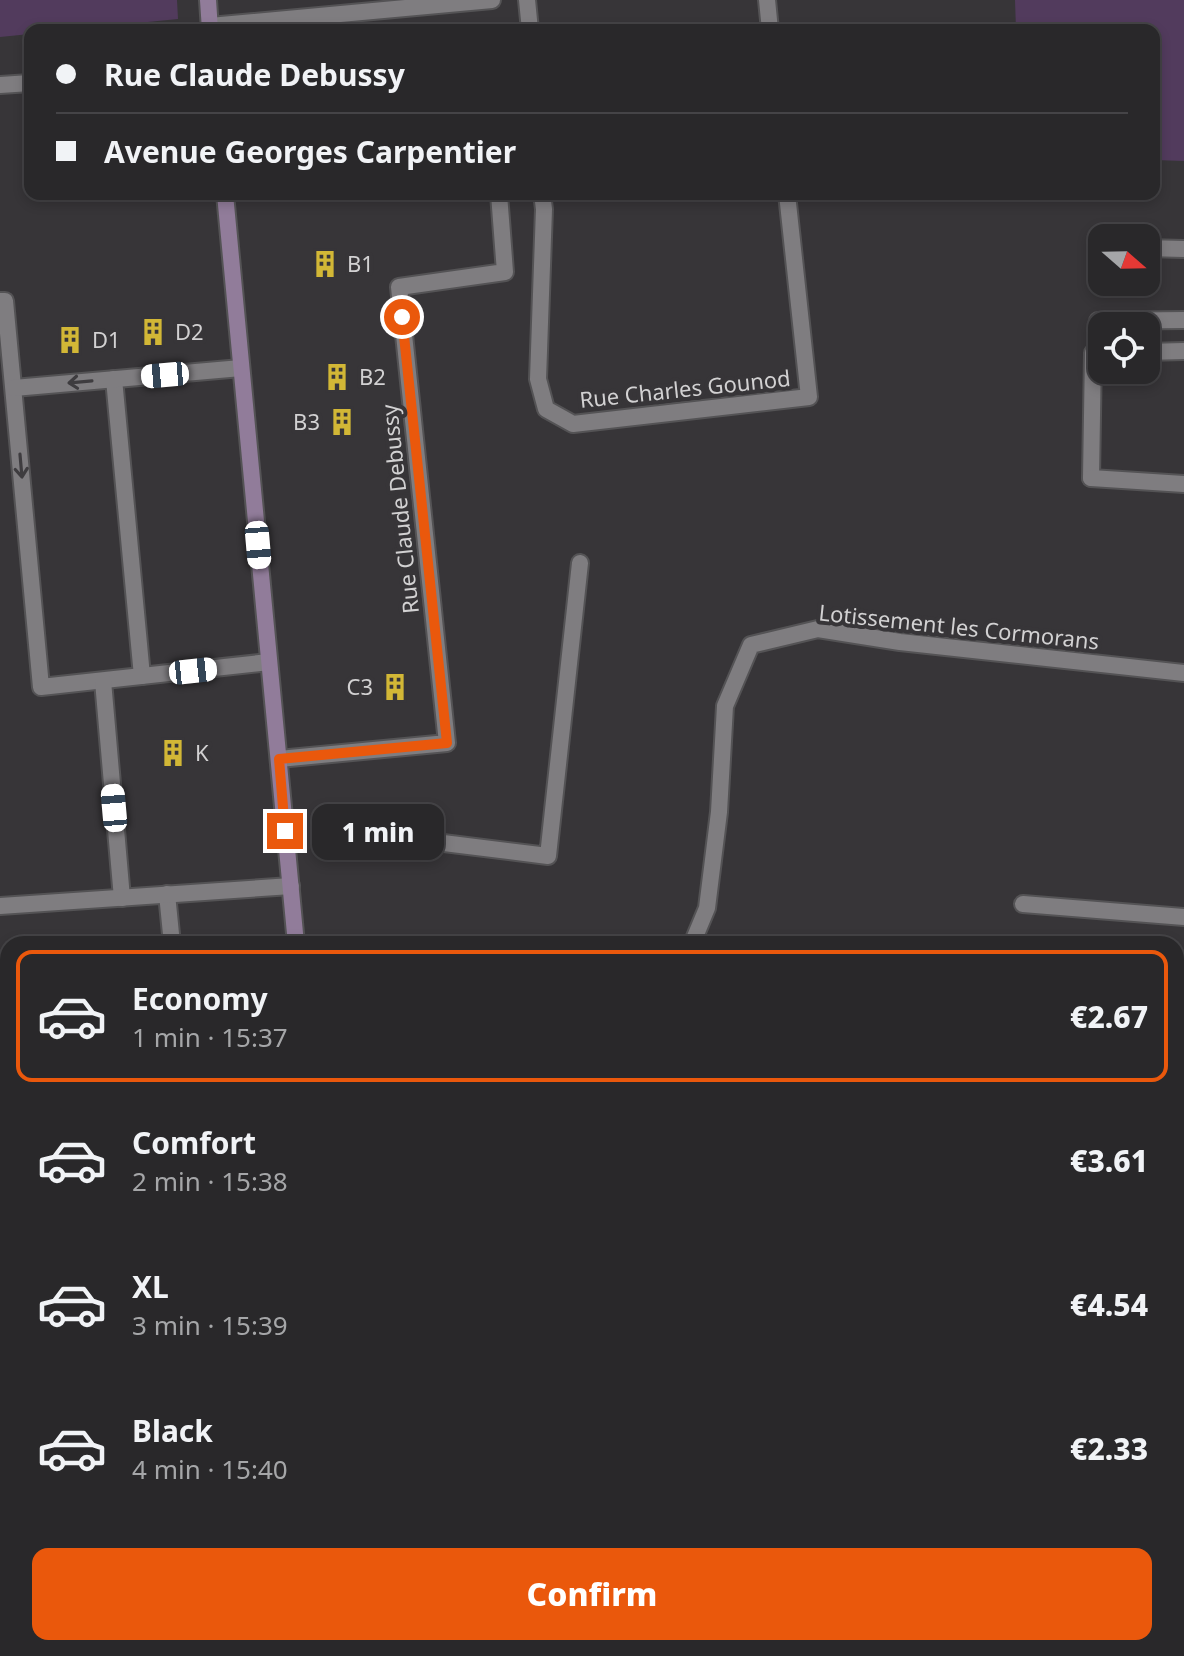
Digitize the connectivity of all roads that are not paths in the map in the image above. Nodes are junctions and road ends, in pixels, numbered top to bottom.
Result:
1 (208, 0) edge
2 (492, 0) edge
3 (527, 0) edge
4 (767, 0) edge
5 (210, 24) edge
6 (250, 24) edge
7 (529, 24) edge
8 (769, 24) edge
9 (24, 83) edge
10 (0, 85) edge
11 (226, 200) edge
12 (499, 200) edge
13 (543, 200) edge
14 (788, 200) edge
15 (1160, 248) edge
16 (1184, 249) edge
17 (0, 301) edge
18 (1160, 320) edge
19 (1184, 320) edge
20 (1184, 351) edge
21 (1160, 352) edge
22 (241, 368) junction
23 (114, 379) junction
24 (1093, 384) edge
25 (14, 388) junction
26 (1184, 484) edge
27 (580, 563) dead end
28 (269, 662) junction
29 (1184, 673) edge
30 (142, 676) junction
31 (103, 681) junction
32 (279, 759) junction
33 (379, 835) dead end
34 (291, 886) junction
35 (167, 894) junction
36 (122, 898) junction
37 (1023, 904) dead end
38 (0, 906) edge
39 (1184, 917) edge
40 (171, 936) edge
41 (295, 936) edge
42 (695, 936) edge

1 - 5 street
2 - 6 street
3 - 7 street
4 - 8 street
9 - 10 street
11 - 22 street
12 - 32 street, Rue Claude Debussy
13 - 14 street, Rue Charles Gounod
15 - 16 street
17 - 25 street
18 - 19 street
20 - 21 street
22 - 23 street
22 - 28 street
23 -> 25 street
23 - 30 street
24 - 26 street
25 -> 31 street
27 - 33 street
28 - 30 street
28 - 32 street
29 - 42 street, Lotissement les Cormorans
30 - 31 street
31 - 36 street
32 - 34 street
34 - 35 street
34 - 41 street
35 - 36 street
35 - 40 street
36 - 38 street
37 - 39 street

